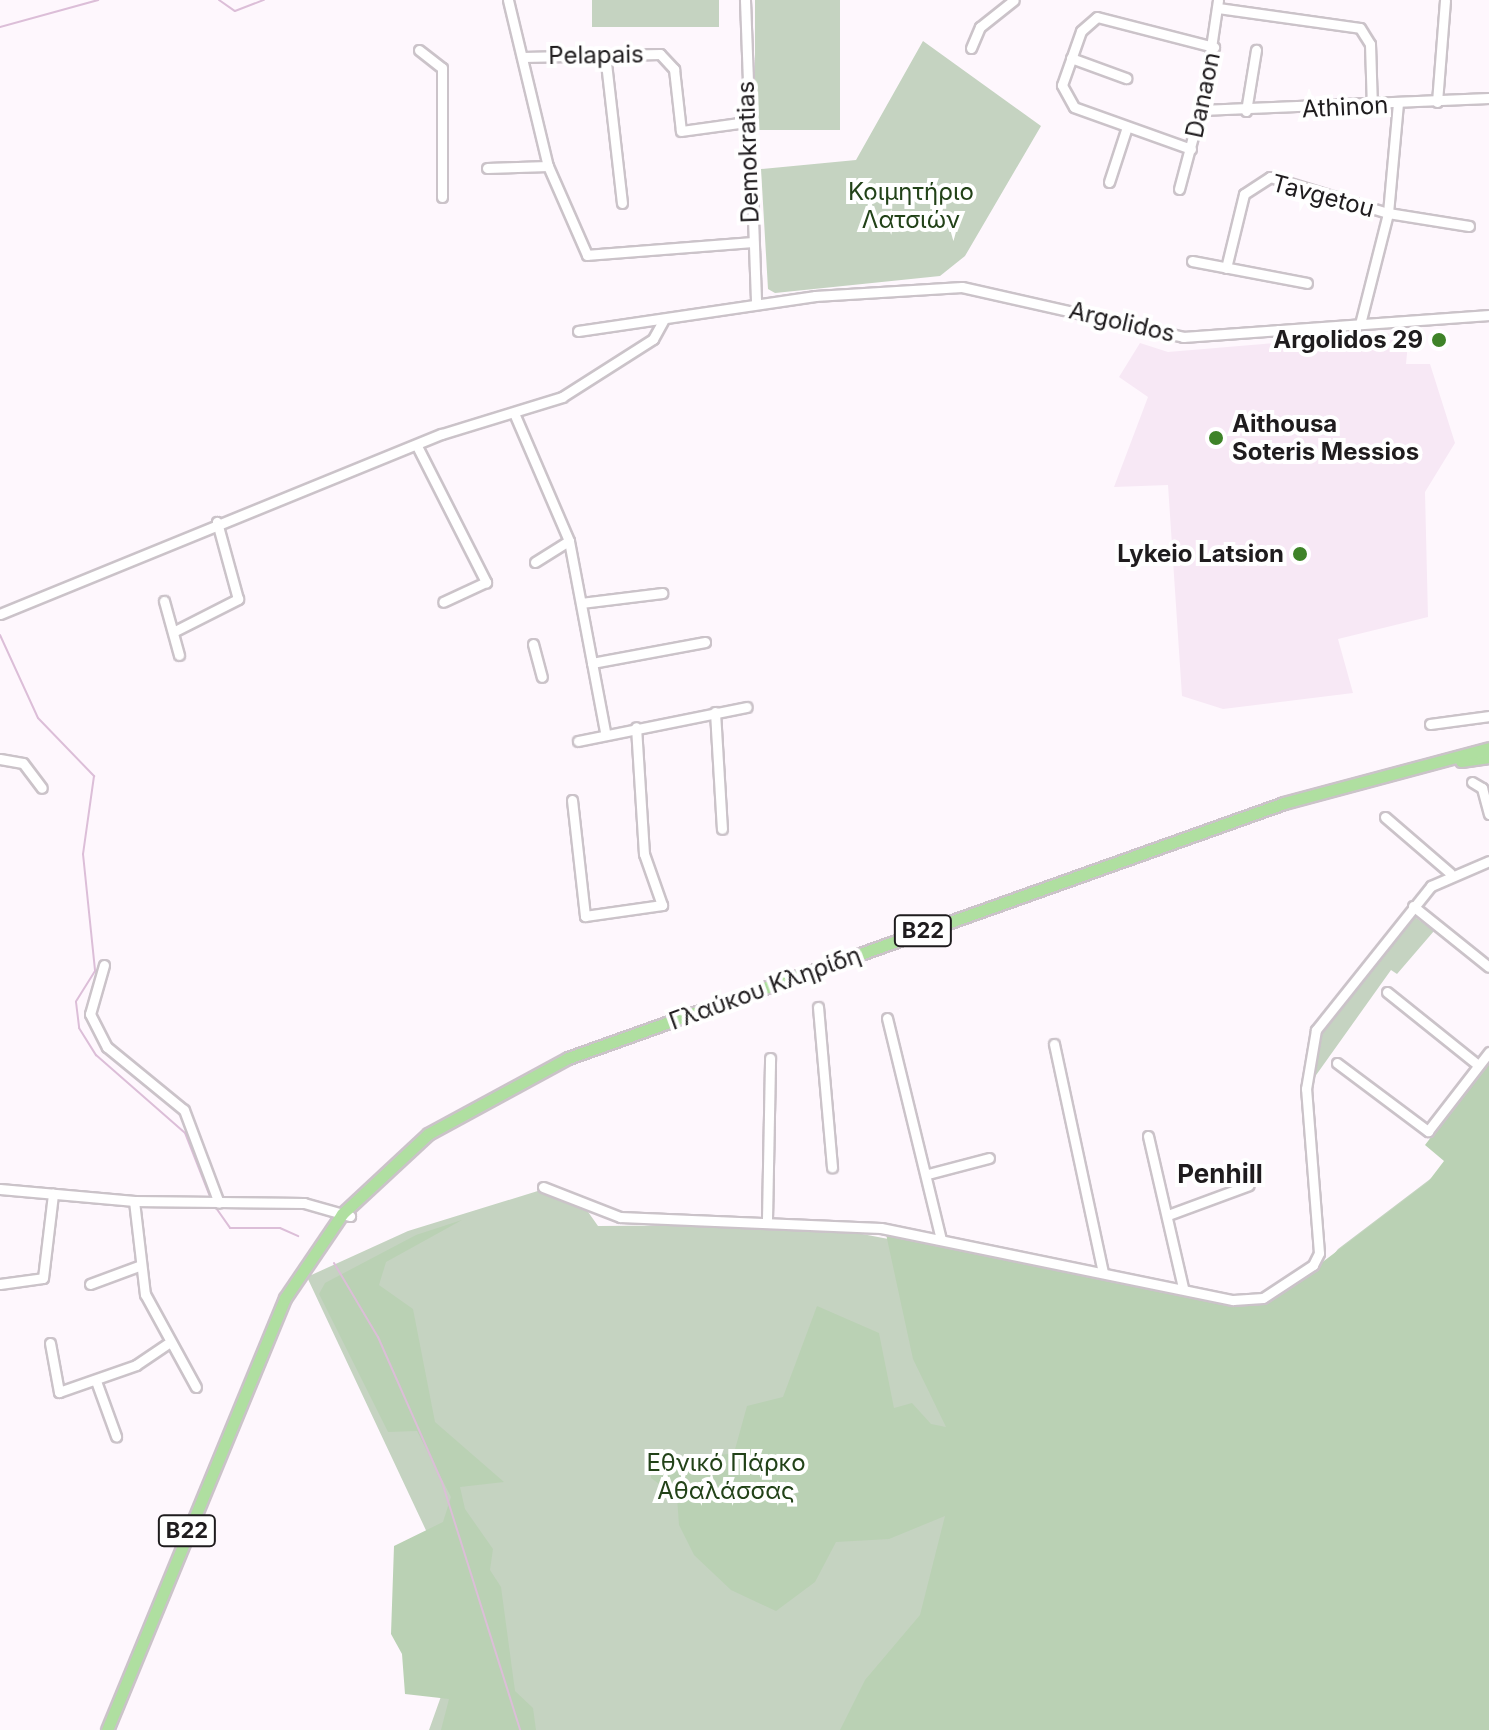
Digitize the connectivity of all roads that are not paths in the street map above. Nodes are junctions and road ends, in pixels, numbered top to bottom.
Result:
1 (508, 0) edge
2 (745, 0) edge
3 (1014, 0) edge
4 (1445, 0) edge
5 (1218, 4) edge
6 (1214, 47) junction
7 (971, 48) dead end
8 (419, 50) dead end
9 (1256, 50) dead end
10 (605, 54) junction
11 (523, 57) junction
12 (1071, 58) junction
13 (1126, 78) dead end
14 (1489, 98) edge
15 (1437, 102) junction
16 (1398, 104) junction
17 (1372, 106) junction
18 (1201, 110) junction
19 (1246, 111) junction
20 (747, 122) junction
21 (1126, 130) junction
22 (1191, 149) junction
23 (548, 166) junction
24 (487, 168) dead end
25 (1109, 182) dead end
26 (1179, 189) dead end
27 (442, 197) dead end
28 (622, 203) dead end
29 (1388, 213) junction
30 (1469, 226) dead end
31 (751, 242) junction
32 (1192, 261) dead end
33 (1226, 268) junction
34 (1307, 283) dead end
35 (756, 304) junction
36 (1489, 315) edge
37 (663, 321) junction
38 (1360, 324) junction
39 (578, 331) dead end
40 (514, 413) junction
41 (417, 446) junction
42 (217, 522) junction
43 (569, 541) junction
44 (535, 562) dead end
45 (662, 593) dead end
46 (164, 601) dead end
47 (443, 602) dead end
48 (581, 603) junction
49 (0, 614) edge
50 (175, 631) junction
51 (705, 642) dead end
52 (533, 644) dead end
53 (179, 655) dead end
54 (592, 663) junction
55 (542, 677) dead end
56 (747, 707) dead end
57 (715, 712) junction
58 (1489, 716) edge
59 (1430, 724) dead end
60 (636, 727) junction
61 (605, 732) junction
62 (578, 741) dead end
63 (1489, 748) edge
64 (1489, 757) edge
65 (0, 759) edge
66 (1370, 778) junction
67 (1472, 782) dead end
68 (42, 788) dead end
69 (572, 800) dead end
70 (1489, 814) edge
71 (1385, 817) dead end
72 (722, 829) dead end
73 (1489, 861) edge
74 (1450, 873) junction
75 (1413, 906) junction
76 (104, 965) dead end
77 (1489, 967) edge
78 (1387, 992) dead end
79 (818, 1007) dead end
80 (887, 1018) dead end
81 (1054, 1044) dead end
82 (1489, 1052) edge
83 (770, 1058) dead end
84 (1337, 1063) dead end
85 (1478, 1065) junction
86 (1148, 1136) dead end
87 (989, 1158) dead end
88 (832, 1167) dead end
89 (928, 1174) junction
90 (1249, 1185) dead end
91 (543, 1187) dead end
92 (0, 1189) edge
93 (53, 1194) junction
94 (134, 1201) junction
95 (219, 1203) junction
96 (346, 1215) junction
97 (1168, 1215) junction
98 (767, 1219) junction
99 (941, 1239) junction
100 (141, 1265) junction
101 (1103, 1272) junction
102 (0, 1284) edge
103 (90, 1284) dead end
104 (1183, 1288) junction
105 (50, 1343) dead end
106 (167, 1344) junction
107 (96, 1381) junction
108 (196, 1387) dead end
109 (116, 1436) dead end
110 (107, 1730) edge

1 - 11 street
2 - 20 street, Demokratias
3 - 7 street
4 - 15 street
5 - 6 street, Danaon
5 - 17 street
6 - 12 street
6 - 18 street, Danaon
8 - 27 street
9 - 19 street
10 - 11 street, Pelapais
10 - 20 street, Pelapais
10 - 28 street
11 - 23 street
12 - 13 street
12 - 21 street
14 - 15 street, Athinon
15 - 16 street, Athinon
16 - 17 street, Athinon
16 - 29 street
17 - 19 street, Athinon
18 - 19 street, Athinon
18 - 22 street, Danaon
20 - 31 street, Demokratias
21 - 22 street
21 - 25 street
22 - 26 street, Danaon
23 - 24 street
23 - 31 street
29 - 30 street
29 - 33 street, Tavgetou
29 - 38 street
31 - 35 street, Demokratias
32 - 33 street
33 - 34 street
35 - 37 street, Argolidos
35 - 38 street, Argolidos
36 - 38 street, Argolidos
37 - 39 street, Argolidos
37 - 40 street
40 - 41 street
40 - 43 street
41 - 42 street
41 - 47 street
42 - 49 street
42 - 50 street
43 - 44 street
43 - 48 street
45 - 48 street
46 - 50 street
48 - 54 street
50 - 53 street
51 - 54 street
52 - 55 street
54 - 61 street
56 - 57 street
57 - 60 street
57 - 72 street
58 - 59 street
60 - 61 street
60 - 69 street
61 - 62 street
63 - 66 main road, Γλαύκου Κληρίδη / B22
64 - 66 main road, Γλαύκου Κληρίδη / B22
65 - 68 street
66 - 96 main road, Γλαύκου Κληρίδη / B22
67 - 70 street
71 - 74 street
73 - 74 street
74 - 75 street
75 - 77 street
75 - 104 street
76 - 95 street
78 - 85 street
79 - 88 street
80 - 89 street
81 - 101 street
82 - 85 street
83 - 98 street
84 - 85 street
86 - 97 street
87 - 89 street
89 - 99 street
90 - 97 street
91 - 98 street
92 - 93 street
93 - 94 street
93 - 102 street
94 - 95 street
94 - 100 street
95 - 96 street
96 - 110 main road, Γλαύκου Κληρίδη / B22
97 - 104 street
98 - 99 street
99 - 101 street
100 - 103 street
100 - 106 street
101 - 104 street
105 - 107 street
106 - 107 street
106 - 108 street
107 - 109 street

